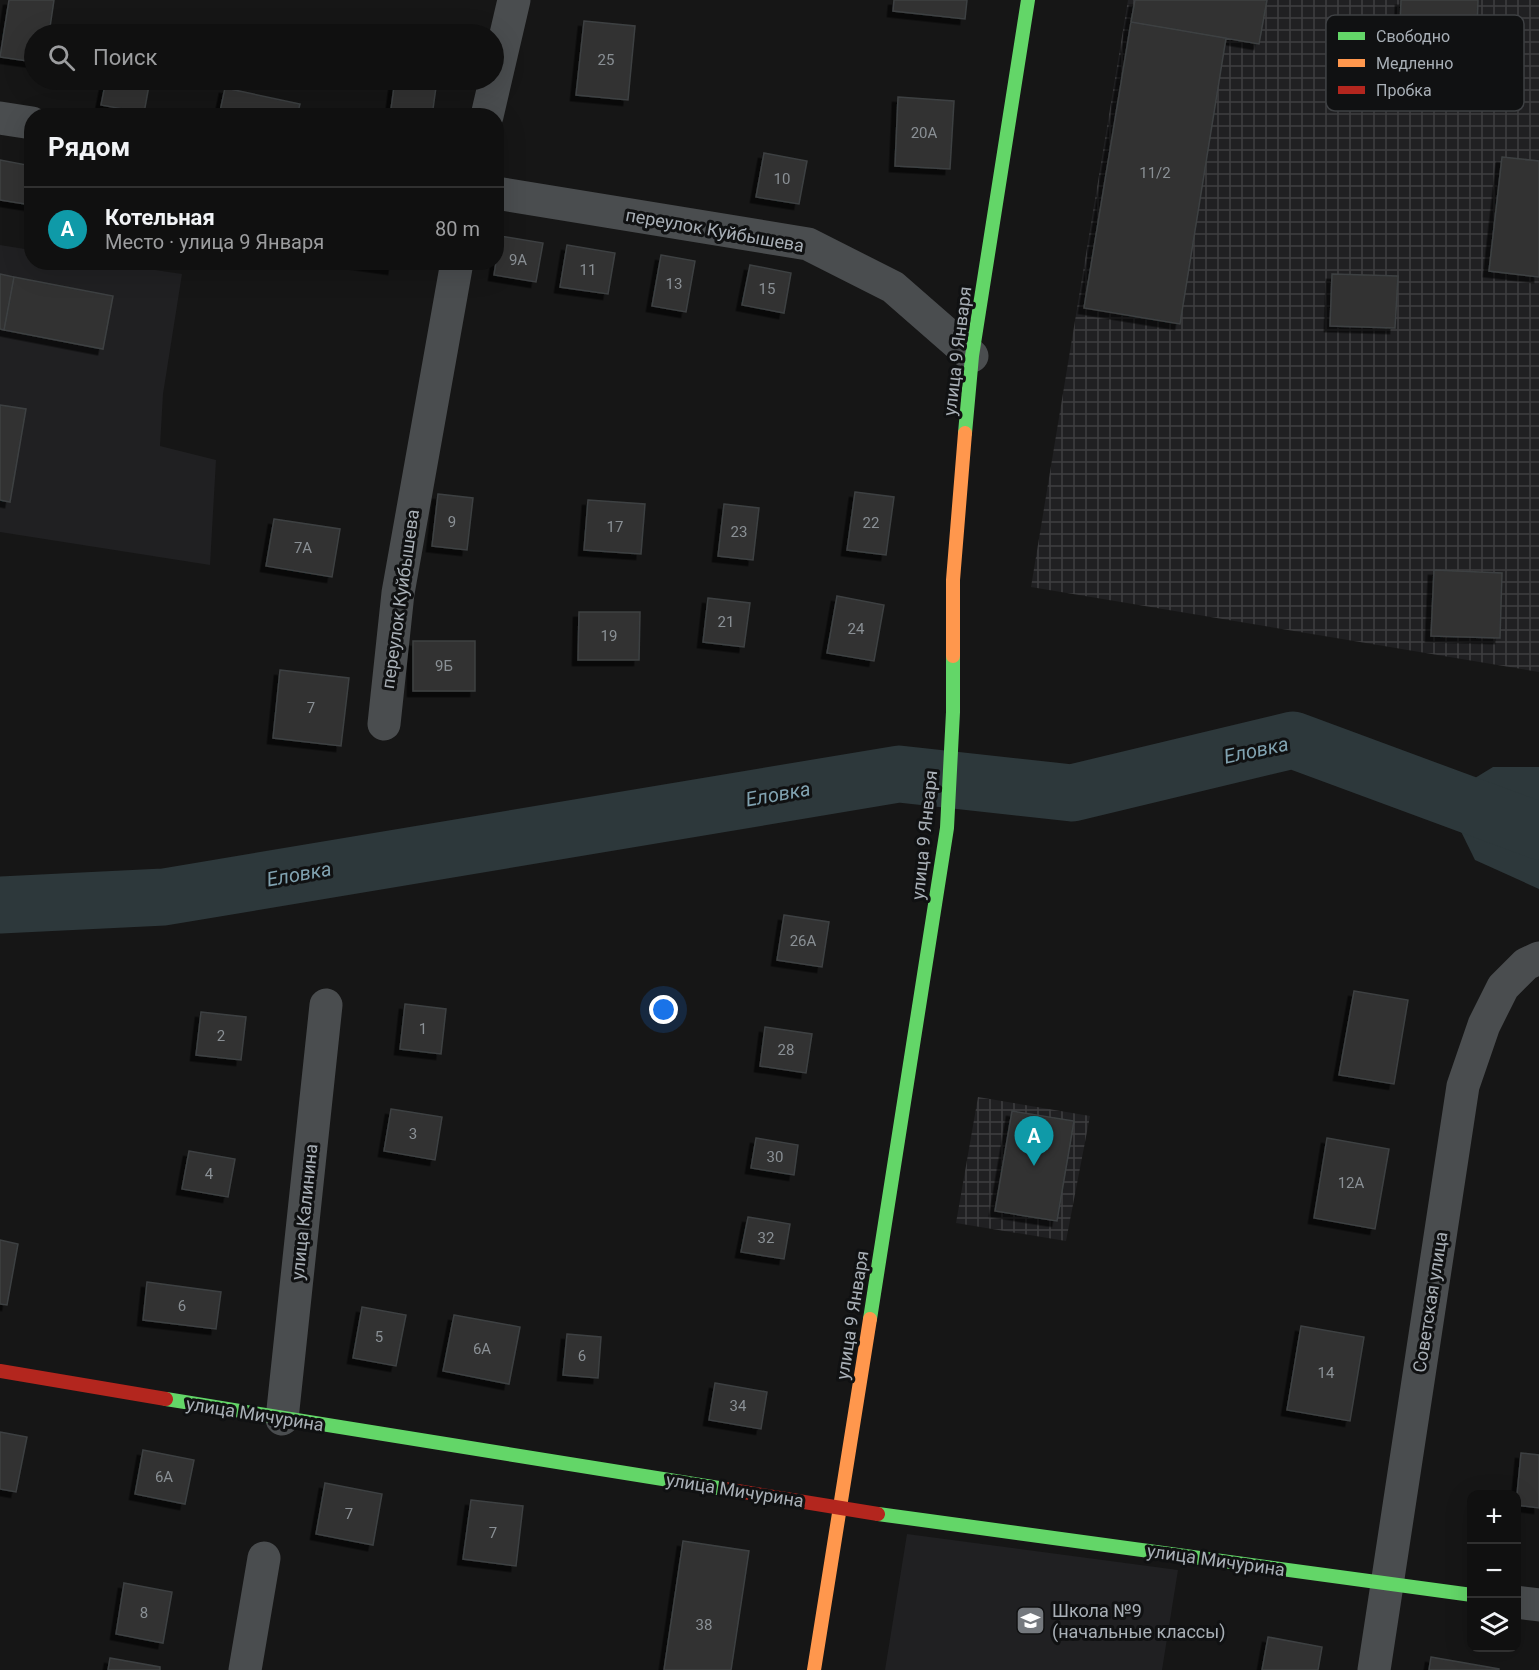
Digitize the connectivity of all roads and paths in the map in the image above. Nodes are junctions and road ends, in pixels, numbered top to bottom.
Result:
1 (514, 0) edge
2 (1028, 0) edge
3 (504, 43) edge
4 (493, 90) edge
5 (489, 108) edge
6 (0, 118) edge
7 (24, 122) edge
8 (504, 194) edge
9 (456, 270) edge
10 (972, 356) junction
11 (384, 724) dead end
12 (1539, 958) edge
13 (326, 1005) dead end
14 (0, 1371) edge
15 (282, 1419) junction
16 (840, 1507) junction
17 (264, 1558) dead end
18 (1386, 1582) junction
19 (1467, 1594) edge
20 (1521, 1603) edge
21 (1539, 1605) edge
22 (245, 1670) edge
23 (814, 1670) edge
24 (1374, 1670) edge

1 - 3 street
2 - 10 street, улица 9 Января
4 - 5 street
6 - 7 street
8 - 10 street, переулок Куйбышева
9 - 11 street, переулок Куйбышева
10 - 16 street, улица 9 Января
12 - 18 street, Советская улица
13 - 15 street, улица Калинина
14 - 15 street, улица Мичурина
15 - 16 street, улица Мичурина
16 - 18 street, улица Мичурина
16 - 23 street, улица 9 Января
17 - 22 street
18 - 19 street, улица Мичурина
18 - 24 street, Советская улица
20 - 21 street

